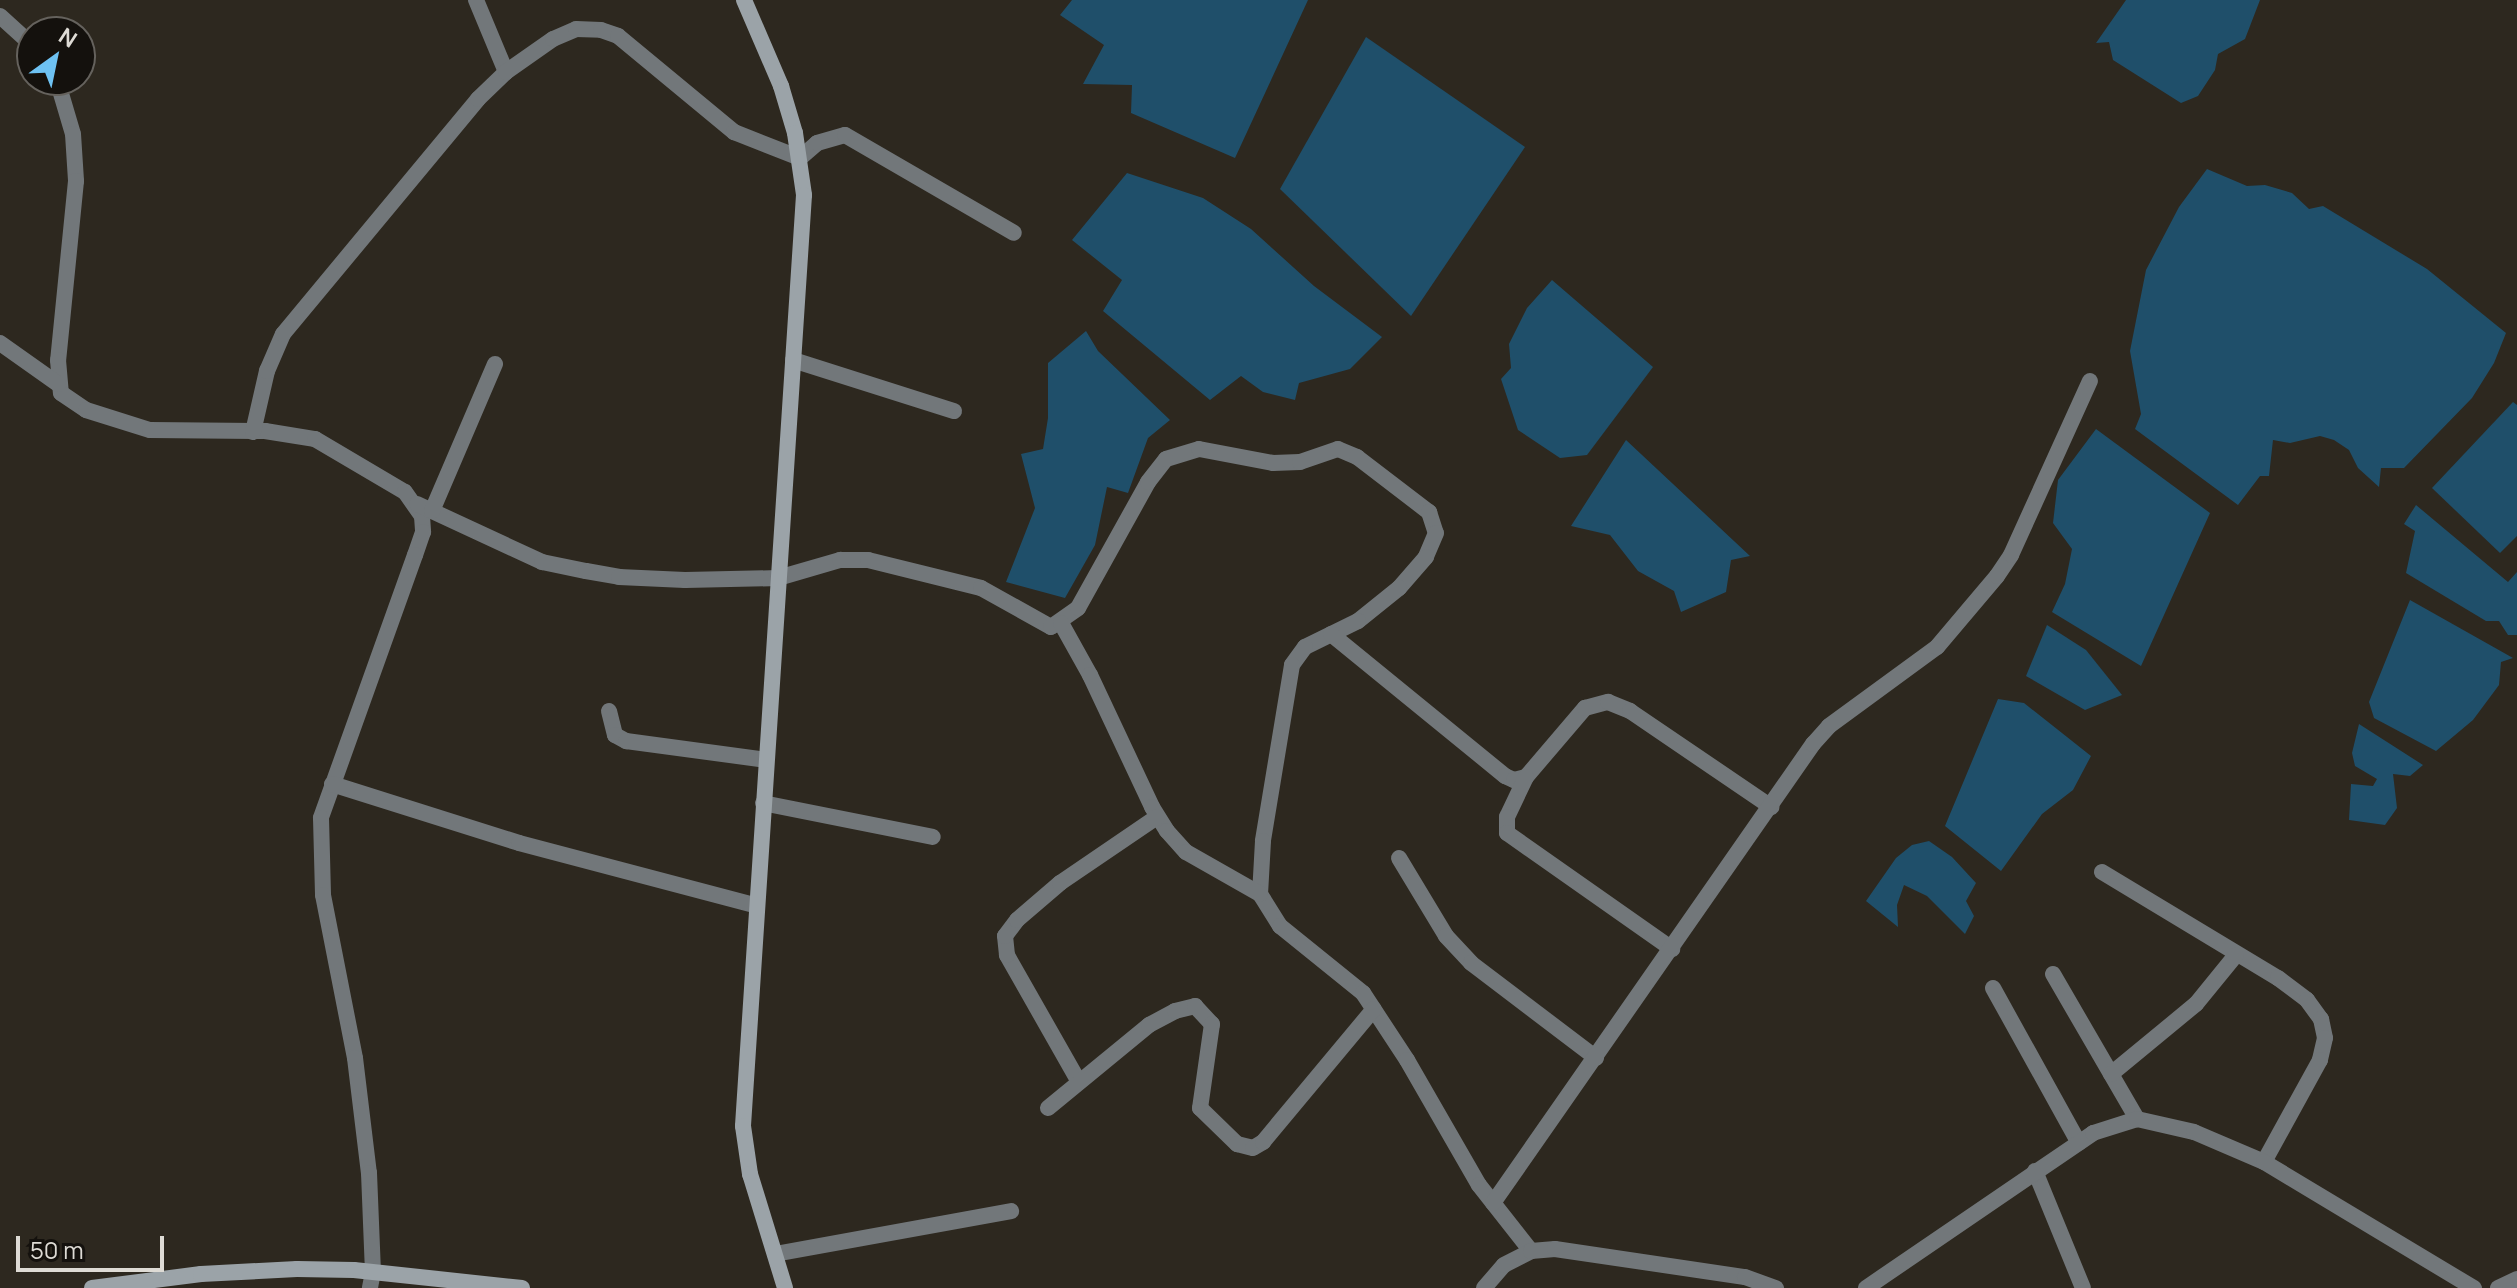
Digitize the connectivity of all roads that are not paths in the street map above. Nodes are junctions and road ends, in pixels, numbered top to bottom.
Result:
1 (476, 0) edge
2 (744, 0) edge
3 (0, 16) edge
4 (16, 30) edge
5 (506, 72) junction
6 (62, 96) edge
7 (800, 158) junction
8 (1014, 233) dead end
9 (0, 343) edge
10 (793, 360) junction
11 (495, 364) dead end
12 (2090, 381) dead end
13 (58, 384) junction
14 (954, 411) dead end
15 (253, 432) junction
16 (424, 507) junction
17 (778, 578) junction
18 (1061, 623) junction
19 (1331, 634) junction
20 (609, 711) dead end
21 (766, 760) junction
22 (1526, 777) junction
23 (332, 784) junction
24 (763, 803) junction
25 (1771, 807) junction
26 (1157, 817) junction
27 (933, 837) dead end
28 (1399, 858) dead end
29 (2102, 872) dead end
30 (1260, 894) junction
31 (757, 906) junction
32 (1672, 949) junction
33 (2236, 955) junction
34 (2053, 974) dead end
35 (1993, 988) dead end
36 (1374, 1009) junction
37 (1596, 1058) junction
38 (2111, 1074) junction
39 (1079, 1082) junction
40 (1048, 1108) dead end
41 (2137, 1119) junction
42 (2079, 1143) junction
43 (2264, 1162) junction
44 (2035, 1171) junction
45 (1493, 1203) junction
46 (1011, 1211) dead end
47 (1531, 1251) junction
48 (775, 1254) junction
49 (2517, 1279) edge
50 (372, 1280) edge
51 (92, 1288) edge
52 (522, 1288) edge
53 (785, 1288) edge
54 (1484, 1288) edge
55 (1776, 1288) edge
56 (1866, 1288) edge
57 (2083, 1288) edge
58 (2474, 1288) edge
59 (2498, 1288) edge

1 - 5 street
2 - 7 street
3 - 4 street
5 - 7 street
5 - 15 street
6 - 13 street
7 - 8 street
7 - 10 street
9 - 13 street
10 - 14 street
10 - 17 street
11 - 16 street
12 - 25 street
13 - 15 street
15 - 16 street
16 - 17 street
16 - 23 street
17 - 18 street
17 - 21 street
18 - 19 street
18 - 26 street
19 - 22 street
19 - 30 street
20 - 21 street
21 - 24 street
22 - 25 street
22 - 32 street
23 - 31 street
23 - 50 street
24 - 27 street
24 - 31 street
25 - 32 street
26 - 30 street
26 - 39 street
28 - 37 street
29 - 33 street
30 - 36 street
31 - 48 street
32 - 37 street
33 - 38 street
33 - 43 street
34 - 38 street
35 - 42 street
36 - 39 street
36 - 45 street
37 - 45 street
38 - 41 street
39 - 40 street
41 - 42 street
41 - 43 street
42 - 44 street
43 - 58 street
44 - 56 street
44 - 57 street
45 - 47 street
46 - 48 street
47 - 54 street
47 - 55 street
48 - 53 street
49 - 59 street
50 - 51 street
50 - 52 street

